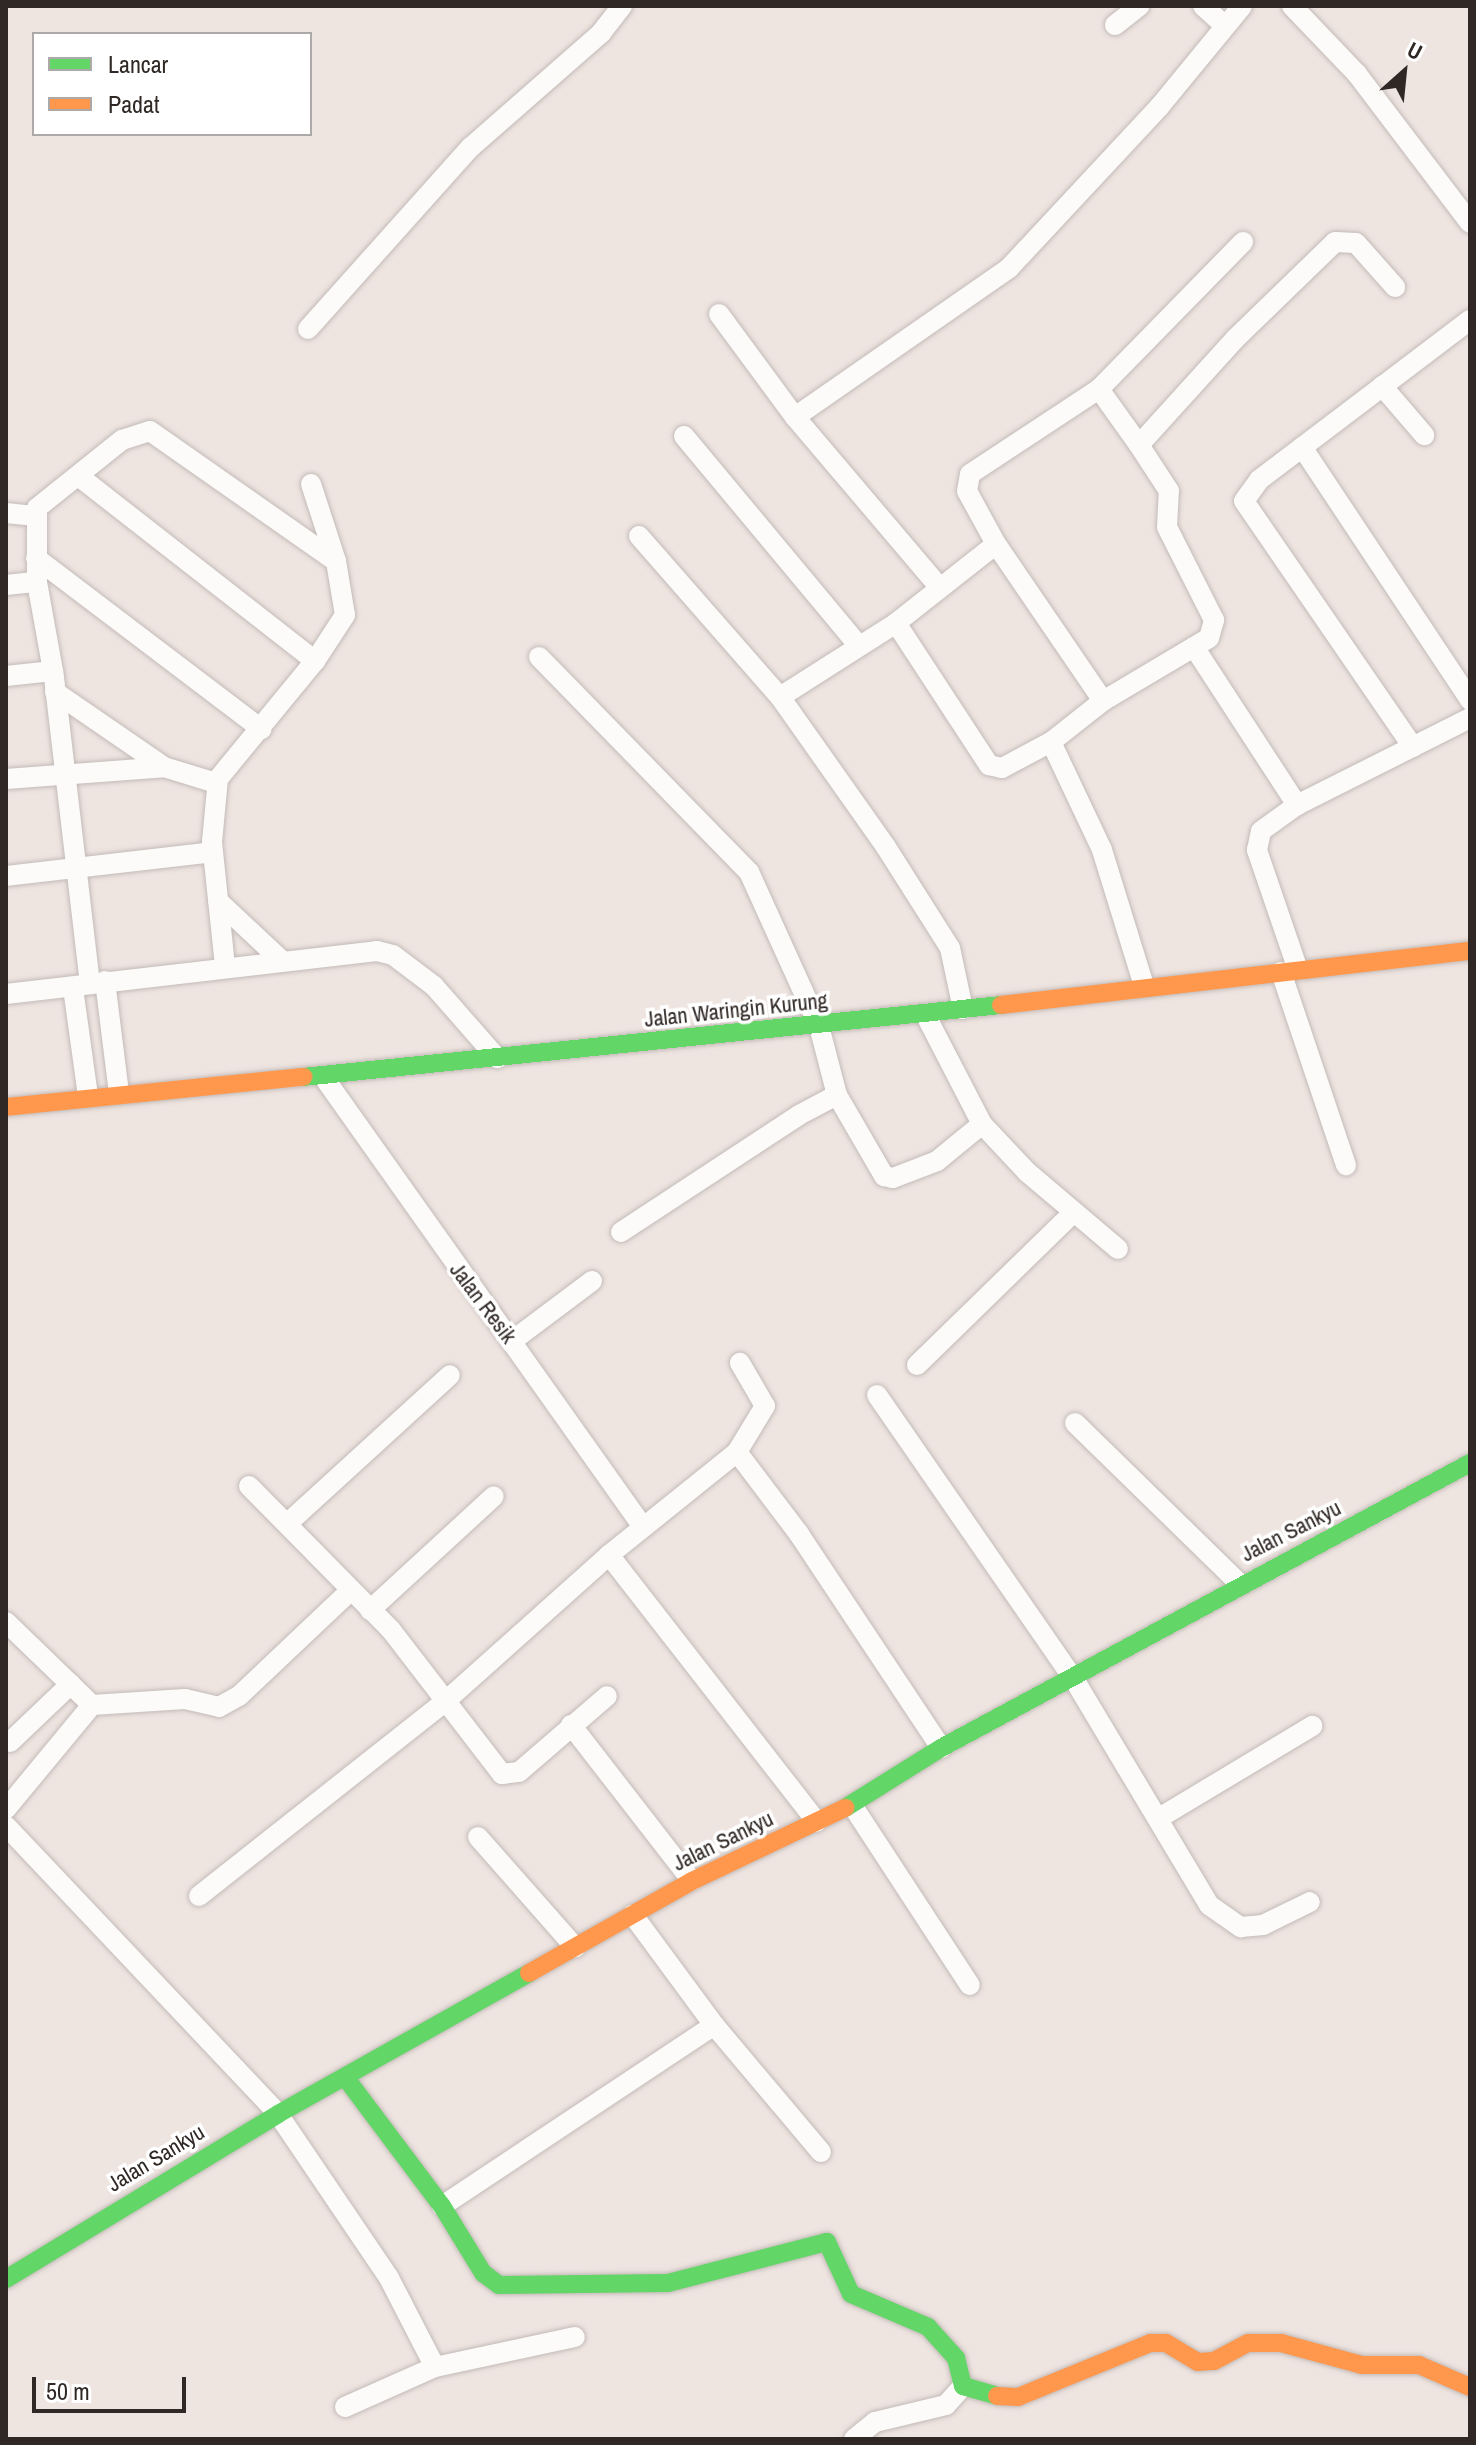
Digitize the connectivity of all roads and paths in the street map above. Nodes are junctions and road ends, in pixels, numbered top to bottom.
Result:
1 (622, 6) edge
2 (1139, 6) edge
3 (1203, 6) edge
4 (1242, 6) edge
5 (1292, 6) edge
6 (1115, 25) dead end
7 (1225, 26) junction
8 (1470, 223) edge
9 (1243, 242) dead end
10 (1395, 287) dead end
11 (719, 314) dead end
12 (1470, 320) edge
13 (308, 329) dead end
14 (1382, 386) junction
15 (1099, 389) junction
16 (795, 417) junction
17 (1424, 435) dead end
18 (684, 436) dead end
19 (1139, 445) junction
20 (1302, 447) junction
21 (81, 478) junction
22 (311, 484) dead end
23 (6, 513) edge
24 (34, 516) junction
25 (639, 536) dead end
26 (996, 544) junction
27 (36, 558) junction
28 (336, 561) junction
29 (37, 582) junction
30 (6, 585) edge
31 (939, 587) junction
32 (896, 623) junction
33 (859, 646) junction
34 (1194, 647) junction
35 (539, 657) dead end
36 (315, 661) junction
37 (53, 671) junction
38 (6, 676) edge
39 (55, 692) junction
40 (780, 697) junction
41 (1470, 700) edge
42 (1103, 701) junction
43 (1470, 718) edge
44 (261, 729) junction
45 (1051, 742) junction
46 (1413, 747) junction
47 (164, 767) junction
48 (65, 771) junction
49 (6, 779) edge
50 (216, 783) junction
51 (1297, 805) junction
52 (213, 852) junction
53 (75, 866) junction
54 (6, 876) edge
55 (218, 901) junction
56 (1470, 951) edge
57 (280, 959) junction
58 (225, 966) junction
59 (1289, 970) junction
60 (89, 984) junction
61 (1144, 986) junction
62 (6, 994) edge
63 (963, 1009) junction
64 (925, 1014) junction
65 (819, 1026) junction
66 (497, 1058) junction
67 (325, 1079) junction
68 (119, 1093) junction
69 (837, 1095) junction
70 (88, 1096) junction
71 (6, 1107) edge
72 (982, 1124) junction
73 (1346, 1165) dead end
74 (1074, 1212) junction
75 (621, 1232) dead end
76 (1118, 1249) dead end
77 (592, 1281) dead end
78 (512, 1341) junction
79 (740, 1363) dead end
80 (917, 1365) dead end
81 (450, 1375) dead end
82 (877, 1395) dead end
83 (1075, 1423) dead end
84 (737, 1452) junction
85 (1470, 1463) edge
86 (249, 1486) dead end
87 (494, 1496) dead end
88 (288, 1523) junction
89 (643, 1527) junction
90 (609, 1555) junction
91 (1240, 1584) junction
92 (350, 1591) junction
93 (370, 1610) junction
94 (6, 1622) edge
95 (1075, 1681) junction
96 (71, 1684) junction
97 (607, 1696) dead end
98 (448, 1699) junction
99 (92, 1705) junction
100 (571, 1725) junction
101 (1312, 1726) dead end
102 (8, 1740) edge
103 (941, 1748) junction
104 (39, 1766) junction
105 (852, 1805) junction
106 (6, 1809) edge
107 (1159, 1818) junction
108 (817, 1822) junction
109 (6, 1826) edge
110 (478, 1837) dead end
111 (692, 1881) junction
112 (199, 1896) dead end
113 (1310, 1902) dead end
114 (633, 1915) junction
115 (575, 1947) junction
116 (970, 1985) dead end
117 (714, 2025) junction
118 (345, 2077) junction
119 (278, 2114) junction
120 (821, 2152) dead end
121 (442, 2206) junction
122 (6, 2279) edge
123 (575, 2337) dead end
124 (435, 2367) junction
125 (963, 2386) junction
126 (1470, 2387) edge
127 (345, 2407) dead end
128 (854, 2439) edge

1 - 13 street
2 - 6 street
3 - 7 street
4 - 7 street
5 - 8 street
7 - 16 street
9 - 15 street
10 - 19 street
11 - 16 street
12 - 14 street
14 - 17 street
14 - 20 street
15 - 19 street
15 - 26 street
16 - 31 street
18 - 33 street
19 - 34 street
20 - 41 street
20 - 46 street
21 - 24 street
21 - 28 street
21 - 36 street
22 - 28 street
23 - 24 street
24 - 27 street
25 - 40 street
26 - 31 street
26 - 42 street
27 - 29 street
27 - 44 street
28 - 36 street
29 - 30 street
29 - 37 street
31 - 32 street
32 - 33 street
32 - 45 street
33 - 40 street
34 - 42 street
34 - 51 street
35 - 65 street
36 - 44 street
37 - 38 street
37 - 39 street
39 - 47 street
39 - 48 street
40 - 63 street
42 - 45 street
43 - 46 street
44 - 50 street
45 - 61 street
46 - 51 street
47 - 48 street
47 - 50 street
48 - 49 street
48 - 53 street
50 - 52 street
51 - 59 street
52 - 53 street
52 - 55 street
53 - 54 street
53 - 60 street
55 - 57 street
55 - 58 street
56 - 59 street, Jalan Waringin Kurung
57 - 58 street
57 - 66 street
58 - 60 street
59 - 61 street, Jalan Waringin Kurung
59 - 73 street
60 - 62 street
60 - 68 street
60 - 70 street
61 - 63 street, Jalan Waringin Kurung
63 - 64 street, Jalan Waringin Kurung
64 - 65 street, Jalan Waringin Kurung
64 - 72 street
65 - 66 street, Jalan Waringin Kurung
65 - 69 street
66 - 67 street, Jalan Waringin Kurung
67 - 68 street, Jalan Waringin Kurung
67 - 78 street, Jalan Resik
68 - 70 street, Jalan Waringin Kurung
69 - 72 street
69 - 75 street
70 - 71 street, Jalan Waringin Kurung
72 - 74 street
74 - 76 street
74 - 80 street
77 - 78 street
78 - 89 street, Jalan Resik
79 - 84 street
81 - 88 street
82 - 95 street
83 - 91 street
84 - 89 street
84 - 103 street
85 - 91 street, Jalan Sankyu
86 - 88 street
87 - 93 street
88 - 92 street
89 - 90 street
90 - 98 street
90 - 108 street
91 - 95 street, Jalan Sankyu
92 - 93 street
92 - 99 street
93 - 98 street
94 - 96 street
95 - 103 street, Jalan Sankyu
95 - 107 street
96 - 99 street
96 - 102 street
97 - 100 street
98 - 100 street
98 - 112 street
99 - 104 street
100 - 111 street
101 - 107 street
102 - 104 street
103 - 105 street, Jalan Sankyu
104 - 106 street
105 - 108 street, Jalan Sankyu
105 - 116 street
107 - 113 street
108 - 111 street, Jalan Sankyu
109 - 119 street
110 - 115 street
111 - 114 street, Jalan Sankyu
114 - 115 street, Jalan Sankyu
114 - 117 street
115 - 118 street, Jalan Sankyu
117 - 120 street
117 - 121 street
118 - 119 street, Jalan Sankyu
118 - 121 street
119 - 122 street, Jalan Sankyu
119 - 124 street
121 - 125 street
123 - 124 street
124 - 127 street
125 - 126 street
125 - 128 street

